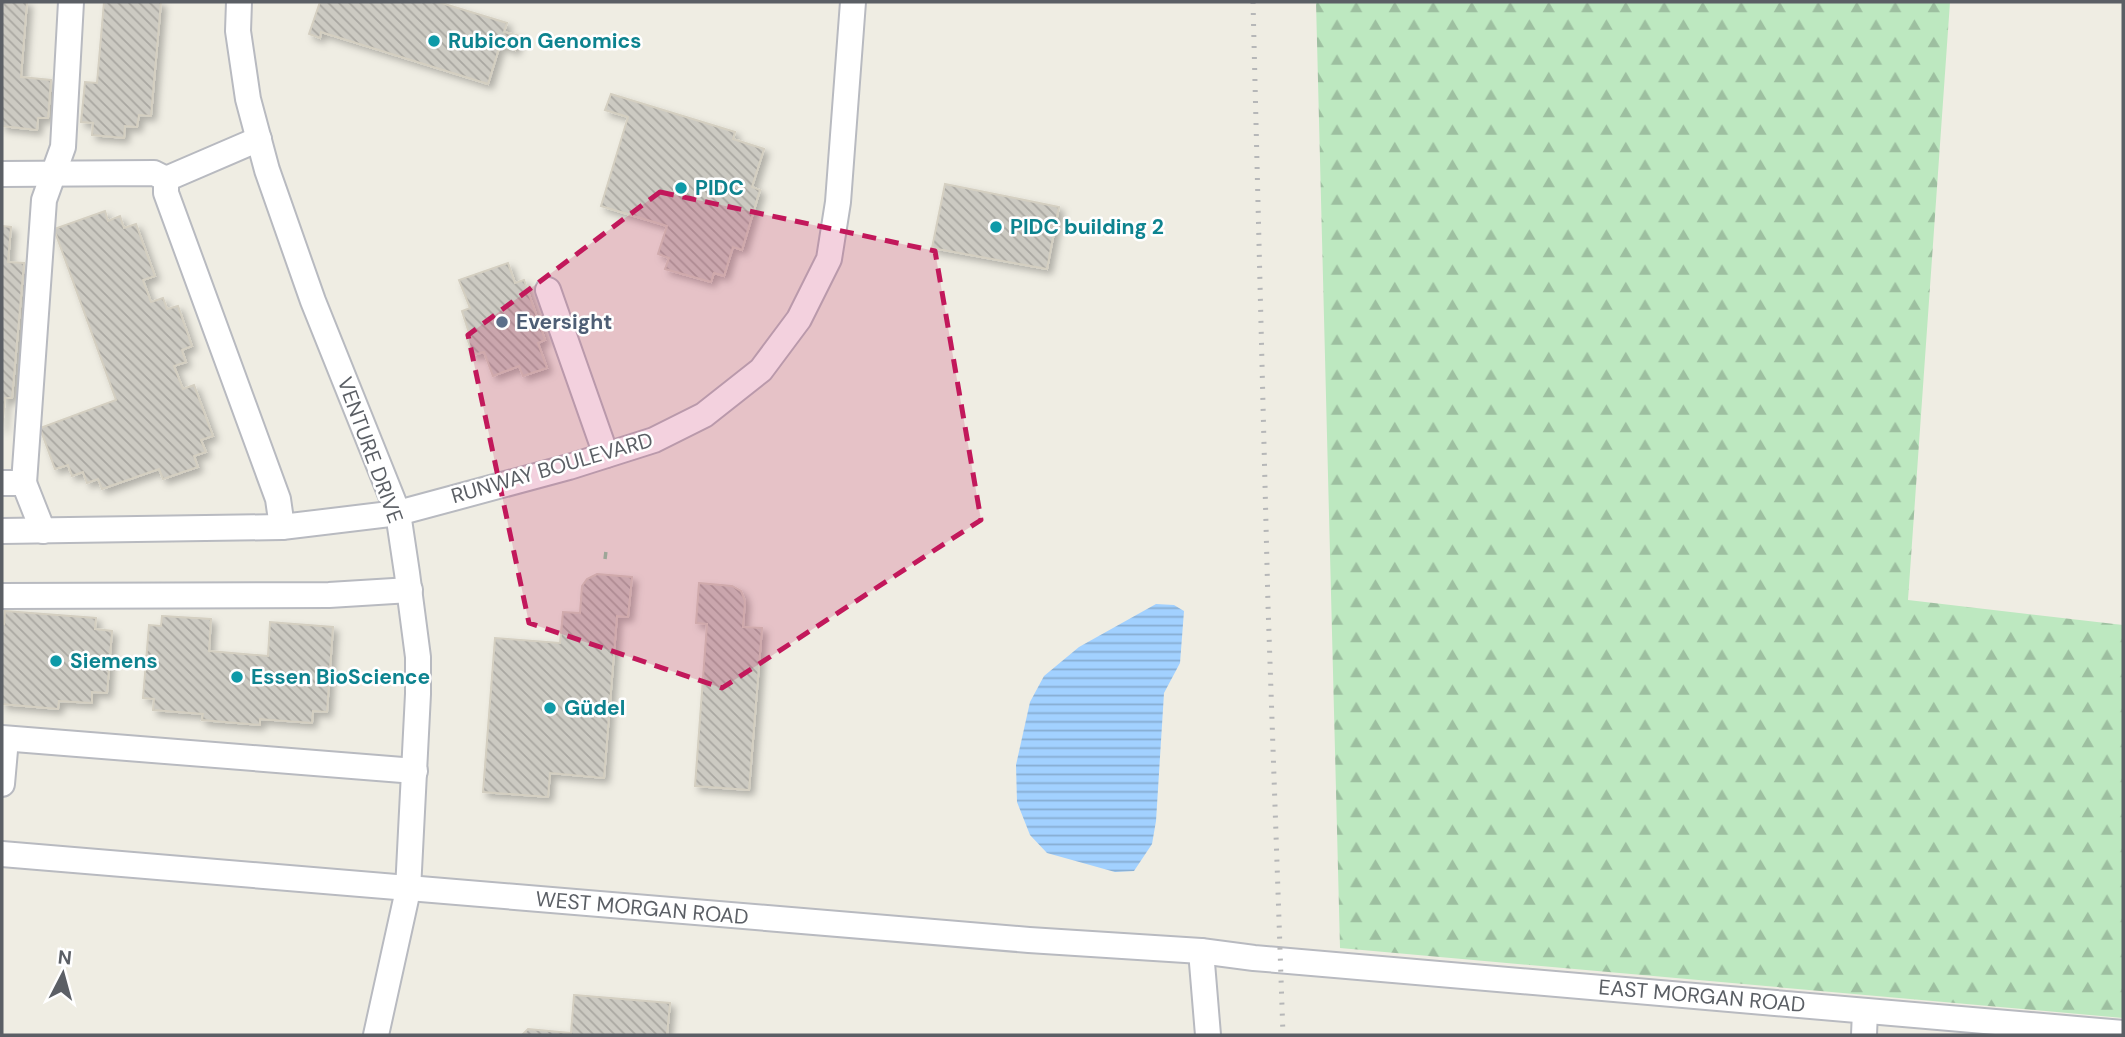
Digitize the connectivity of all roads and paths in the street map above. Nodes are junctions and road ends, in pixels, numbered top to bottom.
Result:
1 (71, 2) edge
2 (239, 2) edge
3 (853, 2) edge
4 (259, 139) junction
5 (52, 173) junction
6 (2, 174) edge
7 (166, 179) junction
8 (548, 290) dead end
9 (606, 455) junction
10 (13, 483) edge
11 (398, 513) junction
12 (282, 527) junction
13 (2, 531) edge
14 (43, 531) junction
15 (606, 551) dead end
16 (605, 559) dead end
17 (410, 590) junction
18 (2, 596) edge
19 (4, 738) edge
20 (415, 771) junction
21 (2, 785) edge
22 (2, 854) edge
23 (408, 890) junction
24 (1201, 951) junction
25 (1282, 960) joint
26 (1865, 1023) edge
27 (2123, 1033) edge
28 (376, 1035) edge
29 (1208, 1035) edge

1 - 5 street
2 - 4 street, VENTURE DRIVE
3 - 9 street, RUNWAY BOULEVARD
4 - 7 street
4 - 11 street, VENTURE DRIVE
5 - 6 street
5 - 7 street
5 - 10 street
7 - 12 street
8 - 9 street
9 - 11 street, RUNWAY BOULEVARD
10 - 14 street
11 - 12 street, RUNWAY BOULEVARD
11 - 17 street, VENTURE DRIVE
12 - 14 street, RUNWAY BOULEVARD
13 - 14 street, RUNWAY BOULEVARD
15 - 16 path
17 - 18 street
17 - 20 street, VENTURE DRIVE
19 - 20 street
19 - 21 street
20 - 23 street, VENTURE DRIVE
22 - 23 street, WEST MORGAN ROAD
23 - 24 street, WEST MORGAN ROAD
23 - 28 street, VENTURE DRIVE
24 - 25 street, WEST MORGAN ROAD
24 - 29 street
25 - 26 street, EAST MORGAN ROAD
26 - 27 street, EAST MORGAN ROAD

